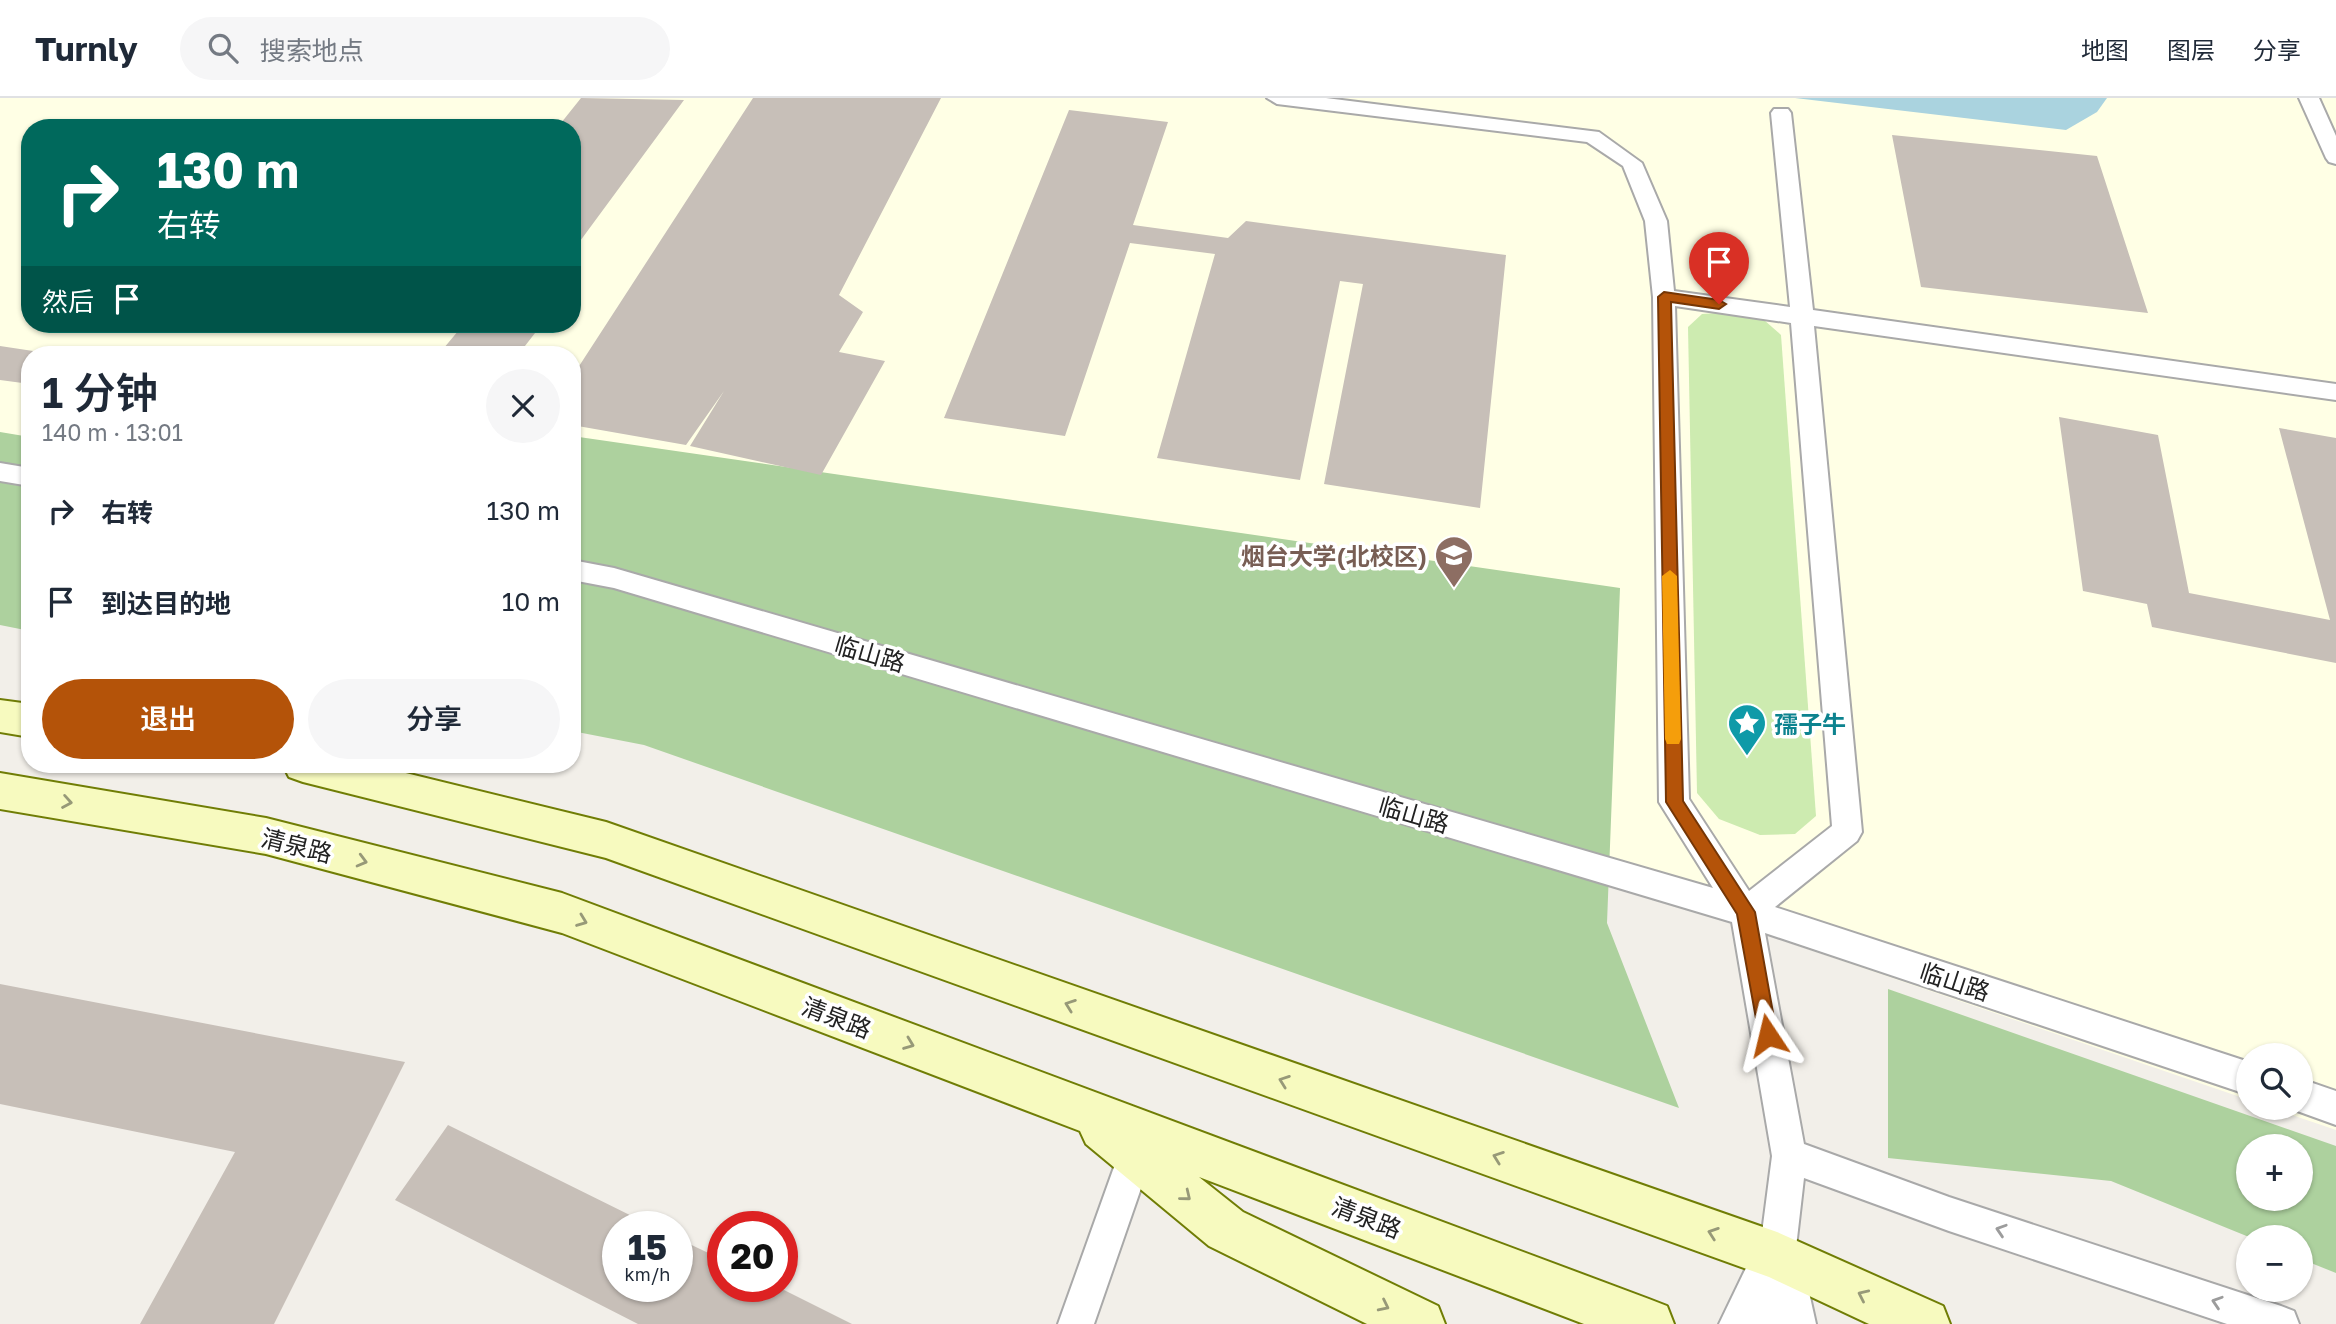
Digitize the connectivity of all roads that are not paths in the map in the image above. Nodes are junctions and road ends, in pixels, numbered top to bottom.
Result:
1 (1277, 98) edge
2 (2309, 98) edge
3 (1409, 106) edge
4 (1781, 113) dead end
5 (2336, 158) edge
6 (1664, 297) junction
7 (1802, 316) junction
8 (2336, 392) edge
9 (0, 472) edge
10 (21, 476) edge
11 (581, 572) edge
12 (0, 716) edge
13 (21, 720) edge
14 (335, 773) edge
15 (0, 791) edge
16 (1746, 912) junction
17 (2236, 1075) edge
18 (2313, 1100) edge
19 (2336, 1108) edge
20 (1139, 1144) junction
21 (1789, 1156) junction
22 (1777, 1256) junction
23 (1076, 1324) edge
24 (1420, 1324) edge
25 (1650, 1324) edge
26 (1744, 1324) edge
27 (1791, 1324) edge
28 (1925, 1324) edge
29 (2281, 1324) edge

1 - 3 lane
2 - 5 lane
3 - 6 lane
4 - 7 lane
6 - 7 lane
6 - 16 lane
7 - 8 lane
7 - 16 lane
9 - 10 lane
11 - 16 lane, 临山路
12 - 13 main road
22 -> 14 main road
15 -> 20 main road, 清泉路
16 - 17 lane, 临山路
16 - 21 lane
18 - 19 lane
20 - 23 lane
20 -> 24 main road, 清泉路
20 - 25 main road, 清泉路
21 - 22 lane
29 -> 21 lane
22 - 26 street
22 - 27 street
28 -> 22 main road

